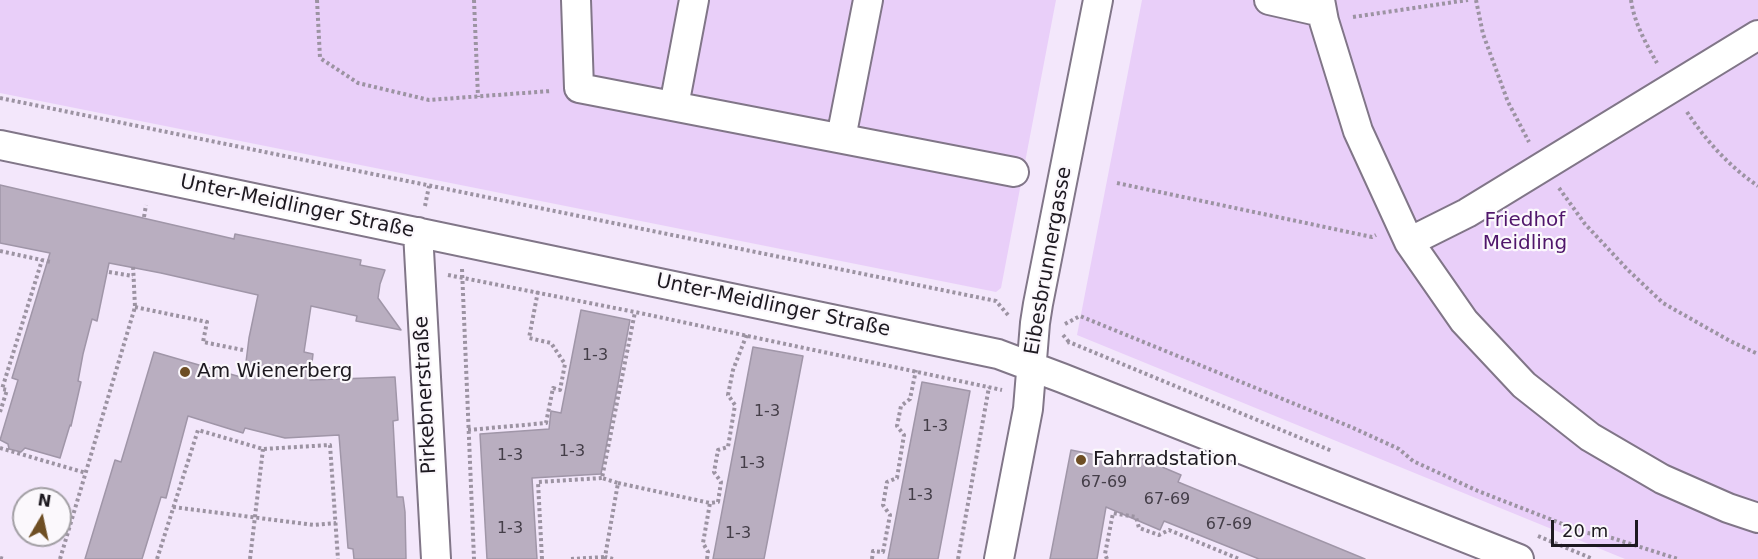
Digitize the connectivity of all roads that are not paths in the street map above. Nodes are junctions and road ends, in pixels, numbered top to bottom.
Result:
1 (576, 0) edge
2 (694, 0) edge
3 (868, 0) edge
4 (1098, 0) edge
5 (1269, 0) edge
6 (1322, 11) edge
7 (1758, 35) edge
8 (674, 106) junction
9 (841, 138) junction
10 (0, 145) edge
11 (1014, 172) dead end
12 (417, 232) junction
13 (1405, 233) junction
14 (1032, 366) junction
15 (1758, 518) edge
16 (436, 559) edge
17 (999, 559) edge
18 (1519, 559) edge

1 - 8 street
2 - 8 street
3 - 9 street
4 - 14 street, Eibesbrunnergasse
5 - 6 street
6 - 13 street
7 - 13 street
8 - 9 street
9 - 11 street
10 - 12 street, Unter-Meidlinger Straße
12 - 14 street, Unter-Meidlinger Straße
12 - 16 street, Pirkebnerstraße
13 - 15 street
14 - 17 street, Eibesbrunnergasse
14 - 18 street, Unter-Meidlinger Straße

